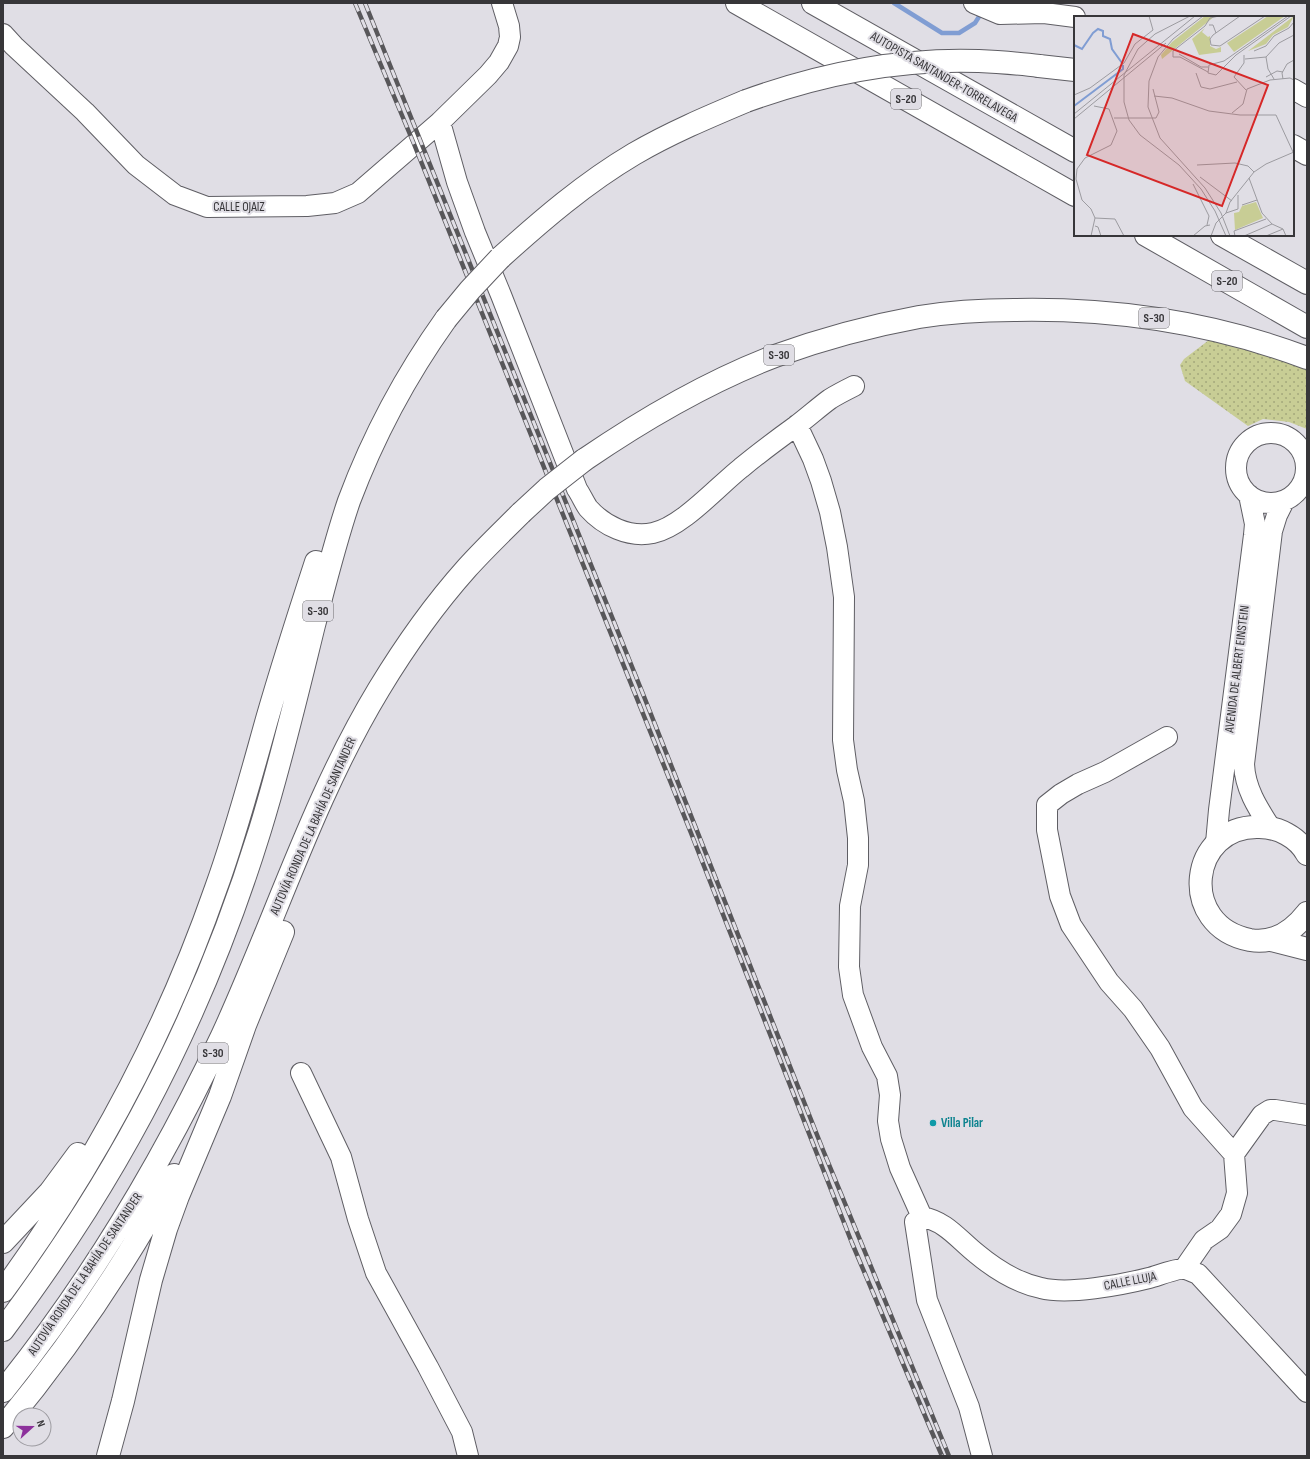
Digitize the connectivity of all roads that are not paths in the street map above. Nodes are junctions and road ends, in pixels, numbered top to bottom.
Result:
1 (502, 3) edge
2 (737, 3) edge
3 (813, 3) edge
4 (975, 4) edge
5 (1074, 17) edge
6 (3, 34) edge
7 (1074, 70) edge
8 (1294, 90) edge
9 (1307, 97) edge
10 (440, 122) junction
11 (1294, 147) edge
12 (1074, 150) edge
13 (1307, 154) edge
14 (1074, 193) edge
15 (1148, 236) edge
16 (1224, 236) edge
17 (1307, 283) edge
18 (1307, 327) edge
19 (1307, 358) edge
20 (415, 366) junction
21 (854, 386) dead end
22 (797, 425) junction
23 (1300, 444) edge
24 (1297, 493) edge
25 (1249, 495) junction
26 (378, 690) junction
27 (1167, 737) dead end
28 (1270, 827) junction
29 (1216, 843) junction
30 (1307, 854) edge
31 (1307, 913) edge
32 (1271, 940) junction
33 (1307, 949) edge
34 (245, 1025) junction
35 (150, 1047) junction
36 (301, 1073) dead end
37 (1307, 1115) edge
38 (1234, 1154) junction
39 (922, 1218) junction
40 (3, 1242) edge
41 (1184, 1269) junction
42 (3, 1291) edge
43 (3, 1330) edge
44 (3, 1391) edge
45 (1307, 1392) edge
46 (3, 1427) edge
47 (108, 1456) edge
48 (468, 1456) edge
49 (982, 1456) edge

1 - 10 street, CALLE OJAIZ
2 - 14 main road, S-20
3 - 12 main road, AUTOPISTA SANTANDER-TORRELAVEGA
4 - 5 street
6 - 10 street, CALLE OJAIZ
7 - 20 main road, S-30, bridge
8 - 9 street
10 - 22 street
11 - 13 main road
15 - 18 main road, S-20
16 - 17 main road
19 - 26 main road, AUTOVÍA RONDA DE LA BAHÍA DE SANTANDER / S-30, bridge
20 - 35 main road
20 - 43 main road, S-30
21 - 22 street
22 - 39 street
23 - 24 street
23 - 25 street
24 - 25 street
24 - 28 street, AVENIDA DE ALBERT EINSTEIN
25 - 29 street, AVENIDA DE ALBERT EINSTEIN
26 - 34 main road
26 - 44 main road, AUTOVÍA RONDA DE LA BAHÍA DE SANTANDER / S-30
27 - 38 street
28 - 29 main road
28 - 30 main road
29 - 32 main road
31 - 32 main road
32 - 33 main road
34 - 46 main road
34 - 47 main road
35 - 40 main road
35 - 42 main road
36 - 48 street
37 - 38 street
38 - 41 street
39 - 41 street, CALLE LLUJA
39 - 49 street
41 - 45 street

